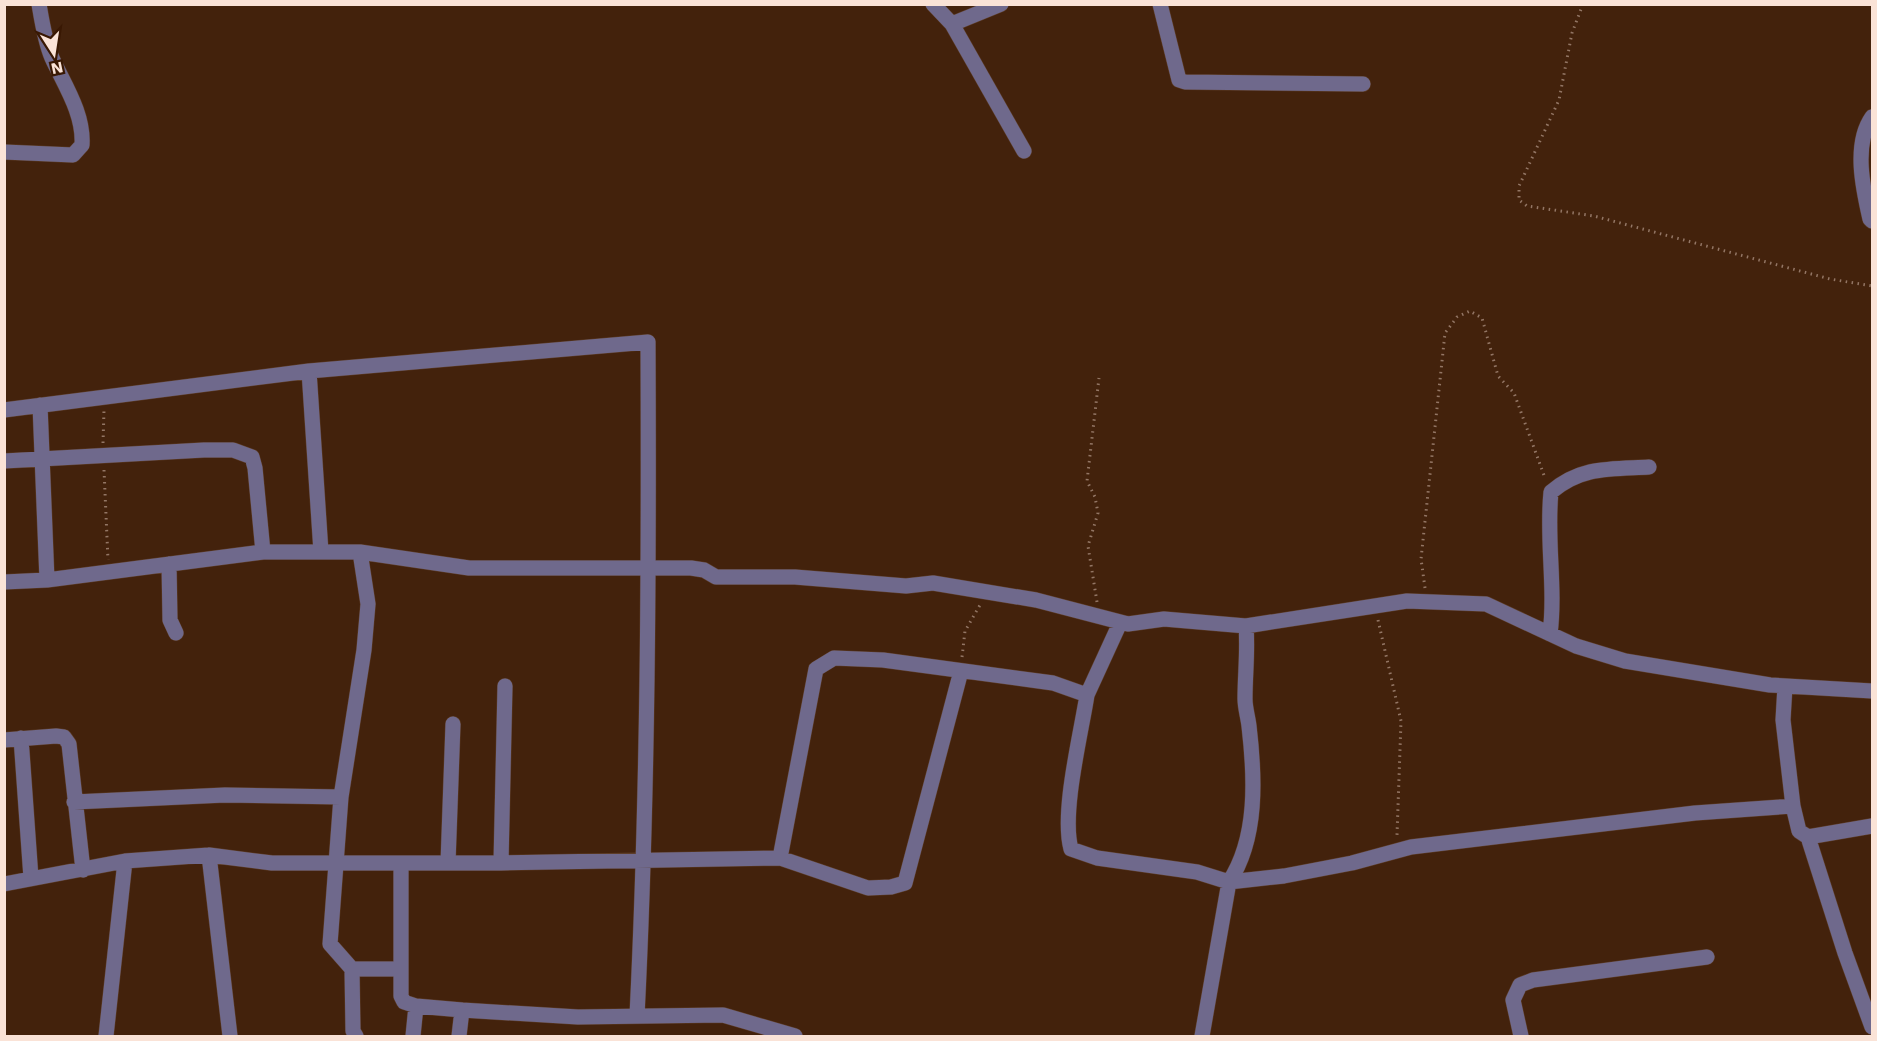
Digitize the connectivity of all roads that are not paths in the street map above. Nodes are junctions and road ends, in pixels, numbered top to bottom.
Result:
1 (39, 4) edge
2 (933, 4) edge
3 (1001, 4) edge
4 (1160, 4) edge
5 (952, 24) junction
6 (1363, 84) dead end
7 (1872, 117) edge
8 (1024, 151) dead end
9 (4, 152) edge
10 (1872, 221) edge
11 (309, 371) junction
12 (40, 405) junction
13 (4, 410) edge
14 (43, 458) junction
15 (4, 461) edge
16 (1648, 467) dead end
17 (263, 552) junction
18 (321, 552) junction
19 (360, 552) junction
20 (169, 564) junction
21 (649, 568) junction
22 (47, 580) junction
23 (4, 582) edge
24 (1119, 623) junction
25 (1246, 626) junction
26 (176, 633) dead end
27 (1550, 634) junction
28 (961, 671) junction
29 (505, 686) dead end
30 (1785, 686) junction
31 (1872, 691) edge
32 (1087, 695) junction
33 (453, 724) dead end
34 (21, 738) junction
35 (4, 740) edge
36 (341, 797) junction
37 (74, 802) junction
38 (1793, 806) junction
39 (1872, 826) edge
40 (1808, 837) junction
41 (209, 855) junction
42 (780, 858) junction
43 (124, 861) junction
44 (645, 861) junction
45 (337, 863) junction
46 (401, 863) junction
47 (448, 863) junction
48 (501, 863) junction
49 (83, 870) junction
50 (31, 878) junction
51 (1229, 882) junction
52 (4, 884) edge
53 (1707, 957) dead end
54 (352, 969) junction
55 (401, 969) junction
56 (416, 1006) junction
57 (462, 1010) junction
58 (637, 1016) junction
59 (1872, 1027) edge
60 (106, 1036) edge
61 (230, 1036) edge
62 (356, 1036) edge
63 (413, 1036) edge
64 (459, 1036) edge
65 (795, 1036) edge
66 (1202, 1036) edge
67 (1521, 1036) edge

1 - 9 street
2 - 5 street
3 - 5 street
4 - 6 street
5 - 8 street
7 - 10 street
11 - 12 street
11 - 18 street
11 - 21 street
12 - 13 street
12 - 14 street
14 - 15 street
14 - 17 street
14 - 22 street
16 - 27 street
17 - 18 street
17 - 20 street
18 - 19 street
19 - 21 street
19 - 36 street
20 - 22 street
20 - 26 street
21 - 24 street
21 - 44 street
22 - 23 street
24 - 25 street
24 - 32 street
25 - 27 street
25 - 51 street
27 - 30 street
28 - 32 street
28 - 42 street
28 - 42 street
29 - 48 street
30 - 31 street
30 - 38 street
32 - 51 street
33 - 47 street
34 - 35 street
34 - 37 street
34 - 50 street
36 - 37 street
36 - 45 street
37 - 49 street
38 - 40 street
38 - 51 street
39 - 40 street
40 - 59 street
41 - 43 street
41 - 45 street
41 - 61 street
42 - 44 street
43 - 49 street
43 - 60 street
44 - 48 street
44 - 58 street
45 - 46 street
45 - 54 street
46 - 47 street
46 - 55 street
47 - 48 street
49 - 50 street
50 - 52 street
51 - 66 street
53 - 67 street
54 - 55 street
54 - 62 street
55 - 56 street
56 - 57 street
56 - 63 street
57 - 58 street
57 - 64 street
58 - 65 street

